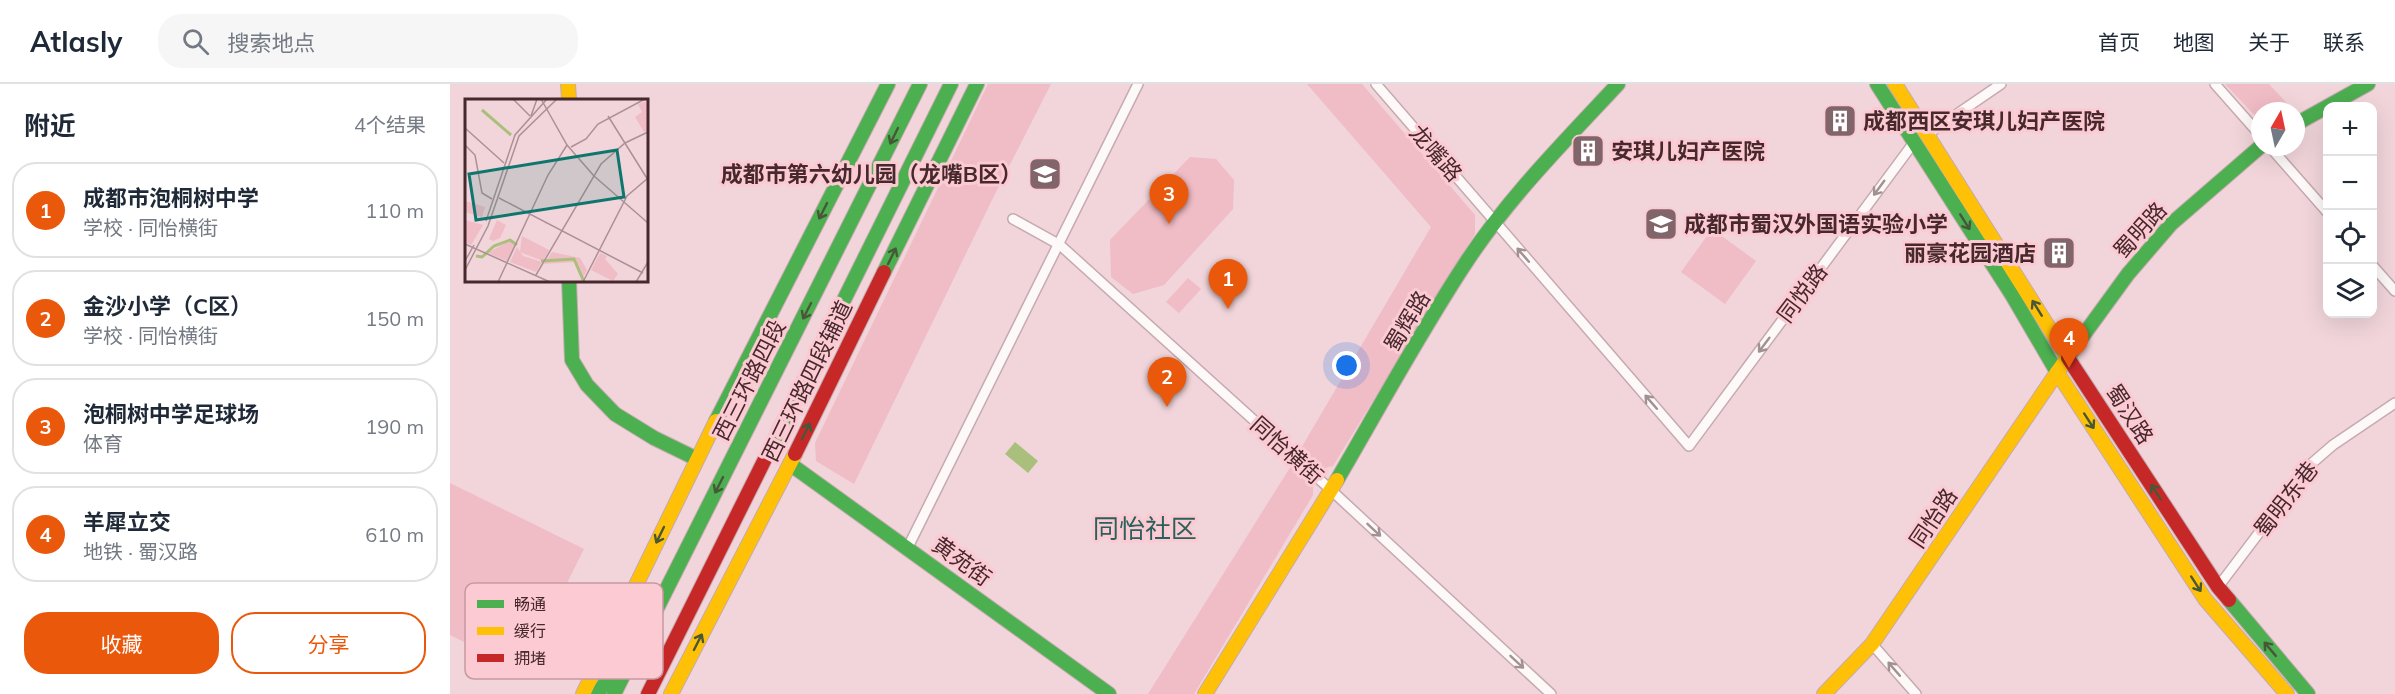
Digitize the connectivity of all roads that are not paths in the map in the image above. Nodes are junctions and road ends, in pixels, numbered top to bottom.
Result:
1 (888, 84) edge
2 (920, 84) edge
3 (951, 84) edge
4 (977, 84) edge
5 (1138, 84) edge
6 (1376, 84) edge
7 (1618, 84) edge
8 (1877, 84) edge
9 (1895, 84) edge
10 (2001, 84) edge
11 (2215, 84) edge
12 (2368, 84) edge
13 (2305, 119) edge
14 (2251, 125) edge
15 (1928, 134) junction
16 (1915, 141) junction
17 (2251, 155) edge
18 (2278, 156) edge
19 (2325, 210) edge
20 (1013, 219) dead end
21 (1495, 222) junction
22 (1060, 245) junction
23 (2377, 270) edge
24 (569, 282) edge
25 (2395, 291) edge
26 (2068, 358) junction
27 (2057, 372) junction
28 (2395, 403) edge
29 (1689, 446) joint
30 (697, 459) junction
31 (790, 464) junction
32 (1331, 490) junction
33 (908, 547) junction
34 (637, 583) edge
35 (2218, 588) junction
36 (663, 596) edge
37 (1872, 644) junction
38 (663, 664) edge
39 (590, 679) edge
40 (608, 679) edge
41 (622, 679) edge
42 (655, 679) edge
43 (583, 694) edge
44 (597, 694) edge
45 (614, 694) edge
46 (648, 694) edge
47 (671, 694) edge
48 (1109, 694) edge
49 (1205, 694) edge
50 (1551, 694) edge
51 (1824, 694) edge
52 (1916, 694) edge
53 (2287, 694) edge
54 (2308, 694) edge

1 -> 30 main road
2 -> 36 main road, 西三环路四段
3 - 38 main road
31 -> 4 main road, 西三环路四段辅道
5 - 22 street
6 - 21 street, 龙嘴路
7 - 21 main road, 蜀辉路
8 - 16 main road, 蜀汉路
9 - 15 main road, 蜀汉路
10 - 15 street
11 - 14 street
12 - 13 main road
26 -> 15 main road, 蜀汉路
16 -> 27 main road, 蜀汉路
16 -> 29 street, 同悦路
17 - 26 main road, 蜀明路
18 - 19 street
20 - 22 street, 同怡横街
29 -> 21 street, 龙嘴路
21 - 32 main road, 蜀辉路
22 - 32 street, 同怡横街
22 - 33 street
23 - 25 street
24 - 30 main road
26 - 27 main road, 同怡路
35 -> 26 main road, 蜀汉路
27 - 37 main road, 同怡路
27 -> 53 main road, 蜀汉路
28 - 35 street, 蜀明东巷
30 -> 34 main road
31 - 33 main road, 黄苑街
47 -> 31 main road, 西三环路四段辅道
32 - 49 main road, 蜀辉路
32 -> 50 street, 同怡横街
33 - 48 main road, 黄苑街
54 -> 35 main road, 蜀汉路
37 - 51 main road, 同怡路
52 -> 37 street
39 -> 43 main road
40 - 44 main road
41 - 45 main road, 西三环路四段
42 - 46 main road

